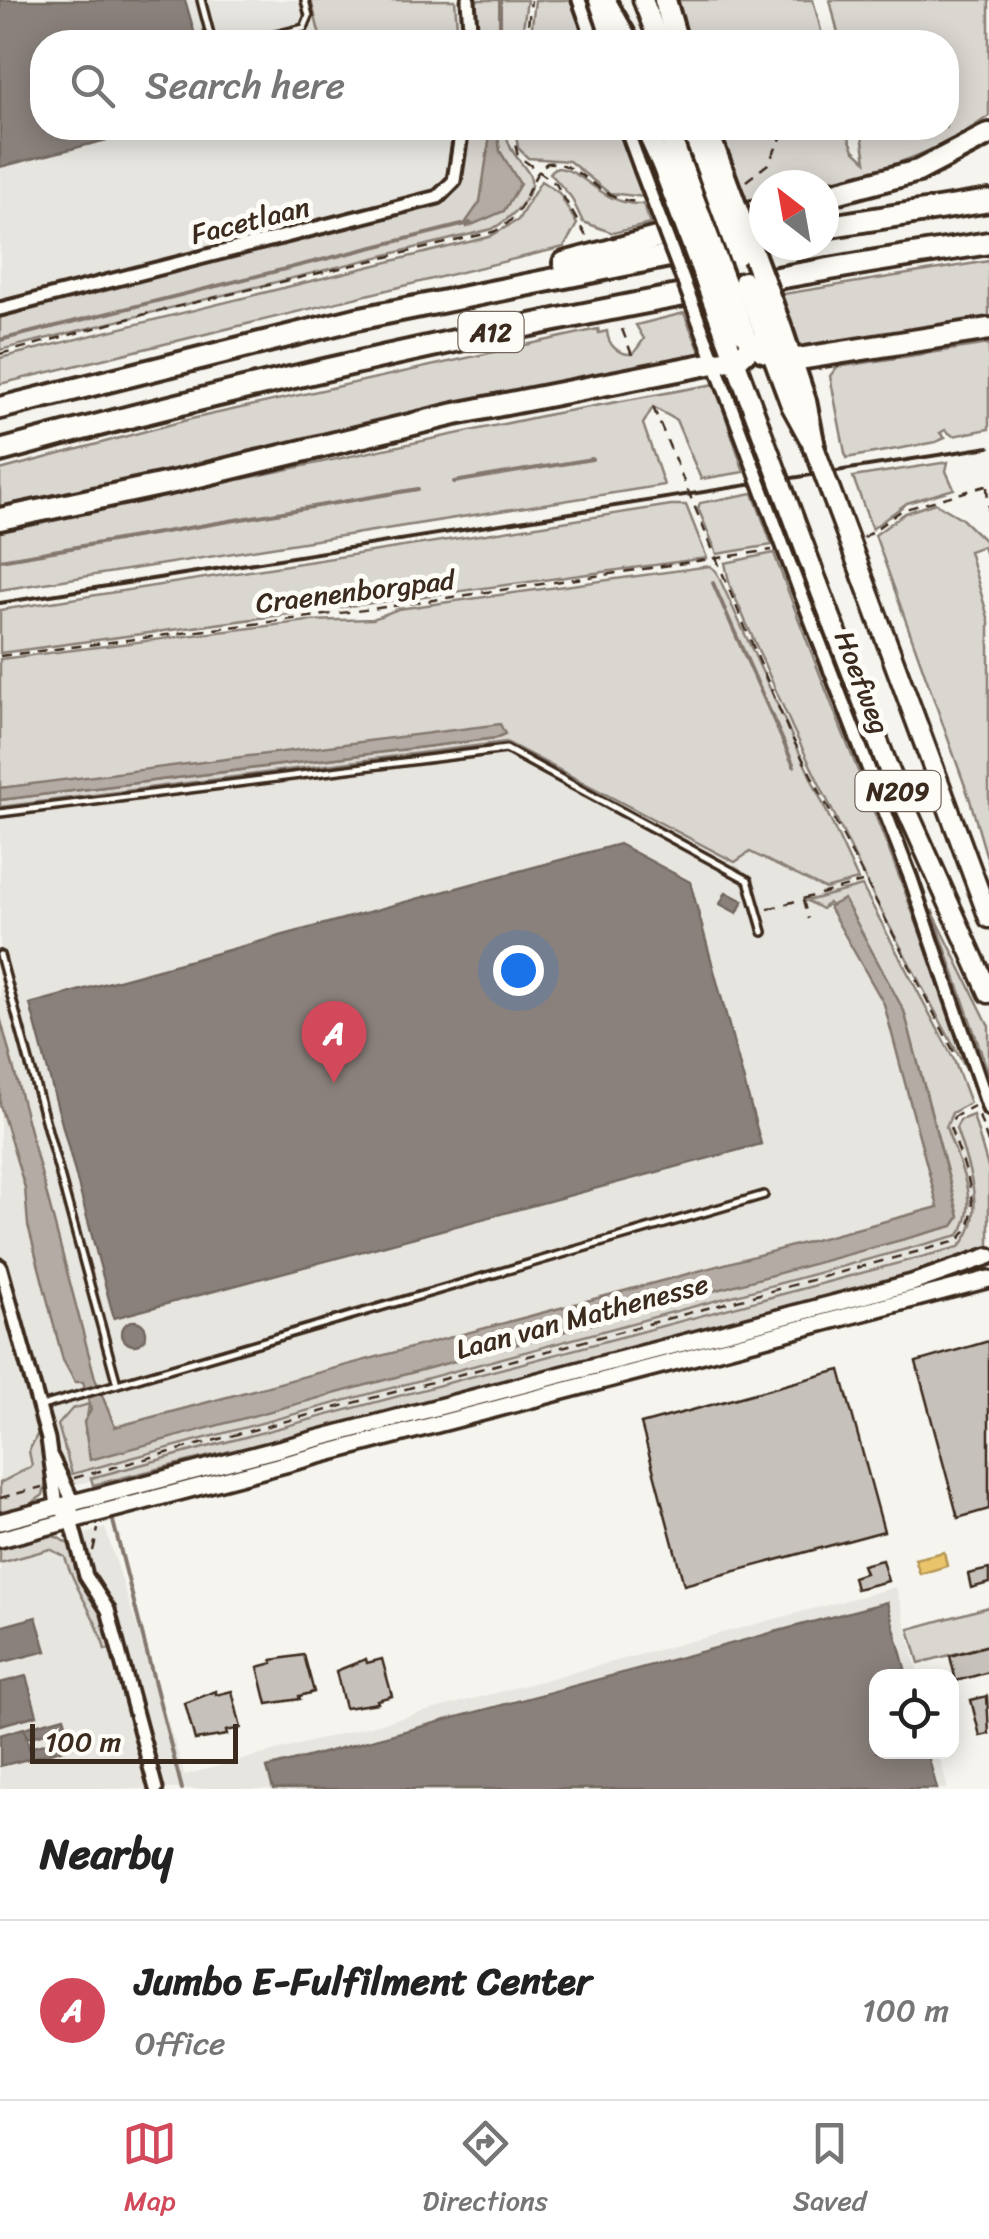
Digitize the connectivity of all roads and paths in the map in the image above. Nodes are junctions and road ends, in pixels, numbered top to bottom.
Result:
1 (200, 0) edge
2 (305, 0) edge
3 (468, 0) edge
4 (530, 0) edge
5 (578, 0) edge
6 (603, 0) edge
7 (643, 0) edge
8 (665, 0) edge
9 (209, 30) edge
10 (296, 30) edge
11 (470, 30) edge
12 (527, 30) edge
13 (599, 30) edge
14 (605, 30) edge
15 (621, 30) edge
16 (654, 30) edge
17 (674, 30) edge
18 (989, 134) edge
19 (460, 140) edge
20 (514, 140) edge
21 (630, 140) edge
22 (655, 140) edge
23 (668, 140) edge
24 (699, 140) edge
25 (707, 140) edge
26 (709, 156) junction
27 (671, 163) junction
28 (539, 171) junction
29 (839, 192) edge
30 (989, 202) edge
31 (749, 213) edge
32 (839, 225) edge
33 (586, 236) dead end
34 (749, 240) edge
35 (989, 243) edge
36 (462, 296) junction
37 (0, 310) edge
38 (989, 329) edge
39 (622, 330) dead end
40 (762, 340) junction
41 (828, 353) junction
42 (0, 354) edge
43 (632, 355) dead end
44 (724, 361) junction
45 (800, 390) junction
46 (653, 407) dead end
47 (0, 408) edge
48 (814, 447) joint
49 (0, 451) edge
50 (987, 485) edge
51 (989, 518) edge
52 (0, 519) edge
53 (716, 561) junction
54 (0, 656) edge
55 (0, 813) edge
56 (863, 882) junction
57 (803, 899) junction
58 (758, 911) junction
59 (989, 918) edge
60 (808, 919) dead end
61 (763, 932) dead end
62 (0, 955) edge
63 (989, 994) edge
64 (958, 1060) dead end
65 (989, 1110) edge
66 (989, 1145) edge
67 (764, 1195) dead end
68 (989, 1256) edge
69 (0, 1266) edge
70 (989, 1279) edge
71 (118, 1384) junction
72 (38, 1408) junction
73 (52, 1458) junction
74 (66, 1480) junction
75 (52, 1484) junction
76 (0, 1498) edge
77 (65, 1504) junction
78 (71, 1520) junction
79 (0, 1522) edge
80 (0, 1539) edge
81 (156, 1789) edge

1 - 9 lane
2 - 10 lane
3 - 11 street
4 - 12 path
5 - 13 street
6 - 14 highway
6 - 15 highway
7 - 16 main road
8 - 17 highway
18 - 29 highway
19 - 37 street, Facetlaan
20 - 28 path
21 - 44 street, Hoefweg, bridge
22 - 27 main road, N209
23 - 27 highway, N209
24 - 26 main road, N209
25 - 26 highway, N209
26 - 40 highway, N209, bridge
26 - 40 main road, N209, bridge
27 - 40 highway, N209, bridge
27 - 40 main road, N209, bridge
28 - 33 path
28 - 42 path
30 - 32 highway
31 - 36 highway, A12
34 - 36 highway, A12
35 - 49 highway, A12
36 - 47 highway, A12
38 - 41 highway
39 - 43 path
40 - 41 highway
40 - 44 highway
40 - 45 highway, N209
41 - 45 highway
44 - 52 highway
44 - 63 main road, Hoefweg / N209, bridge
44 - 65 street, Hoefweg, bridge
45 - 48 highway, N209
46 - 53 path
48 - 59 main road, Hoefweg / N209, bridge
50 - 51 path
53 - 54 path, Craenenborgpad
53 - 56 path
55 - 58 lane
56 - 57 path
56 - 64 path
57 - 58 path
57 - 60 path
58 - 61 lane
62 - 71 lane
66 - 74 path, Laan van Mathenesse
67 - 71 lane
68 - 77 street, Laan van Mathenesse
69 - 72 street
70 - 78 street
71 - 72 lane
72 - 73 street
73 - 74 street
73 - 75 street
74 - 77 street
75 - 76 path
75 - 77 street
77 - 78 street
77 - 79 street, Laan van Mathenesse
78 - 80 street
78 - 81 street

